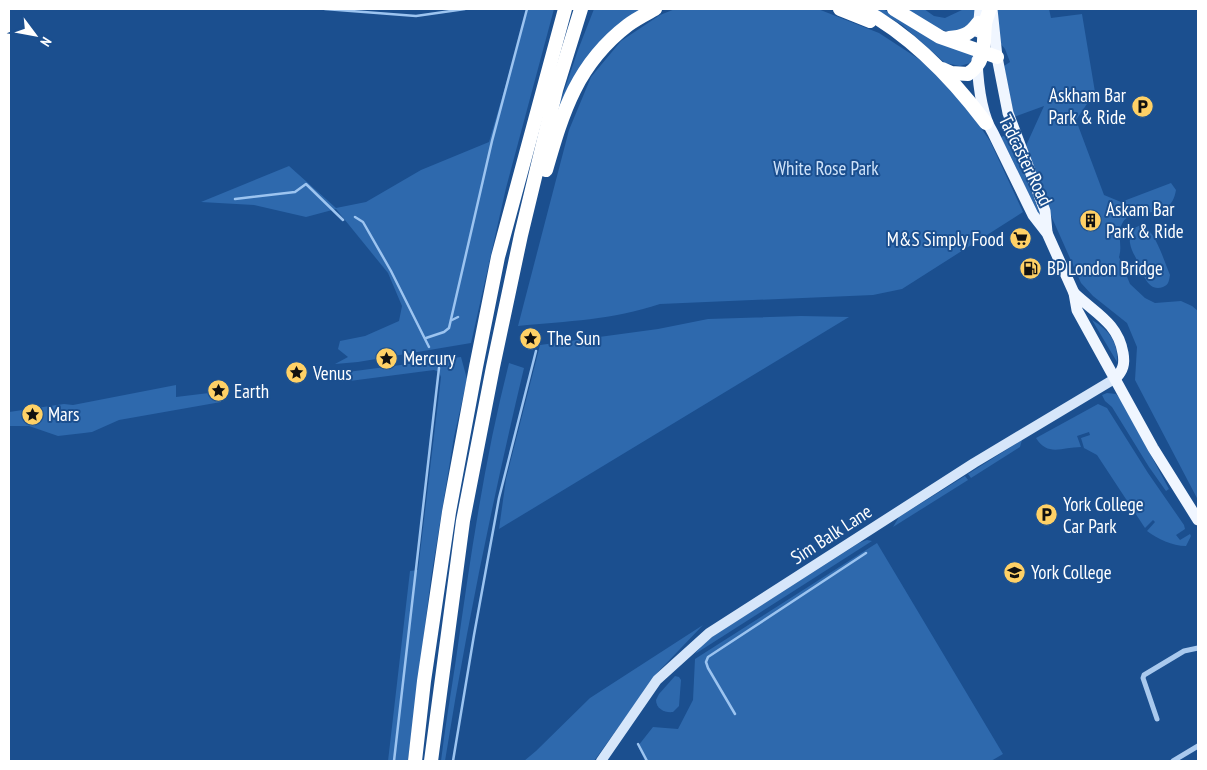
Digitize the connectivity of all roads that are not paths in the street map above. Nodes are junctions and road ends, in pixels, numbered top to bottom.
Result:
1 (566, 9) edge
2 (581, 9) edge
3 (655, 9) edge
4 (840, 9) edge
5 (862, 9) edge
6 (894, 9) edge
7 (991, 9) edge
8 (979, 16) edge
9 (900, 34) junction
10 (946, 38) junction
11 (986, 53) junction
12 (977, 66) junction
13 (941, 69) junction
14 (986, 123) junction
15 (1047, 233) junction
16 (521, 234) junction
17 (1074, 293) junction
18 (1116, 378) junction
19 (1198, 520) edge
20 (1198, 648) edge
21 (1157, 720) dead end
22 (1198, 746) edge
23 (415, 761) edge
24 (431, 761) edge
25 (601, 761) edge
26 (1172, 761) edge

1 - 23 highway
2 - 16 highway
3 - 16 highway
4 - 9 highway
5 - 9 highway
6 - 10 highway
7 - 11 highway
8 - 10 highway
8 - 11 main road, Tadcaster Road
9 - 13 highway
10 - 11 highway
11 - 12 highway
11 - 15 main road, Tadcaster Road
12 - 13 highway
12 - 14 main road, Tadcaster Road
13 - 14 highway
14 - 15 main road, Tadcaster Road
15 - 17 main road, Tadcaster Road
16 - 24 highway
17 - 18 main road, Tadcaster Road
17 - 18 main road, Tadcaster Road
18 - 19 main road
18 - 25 street, Sim Balk Lane
20 - 21 street
22 - 26 street

